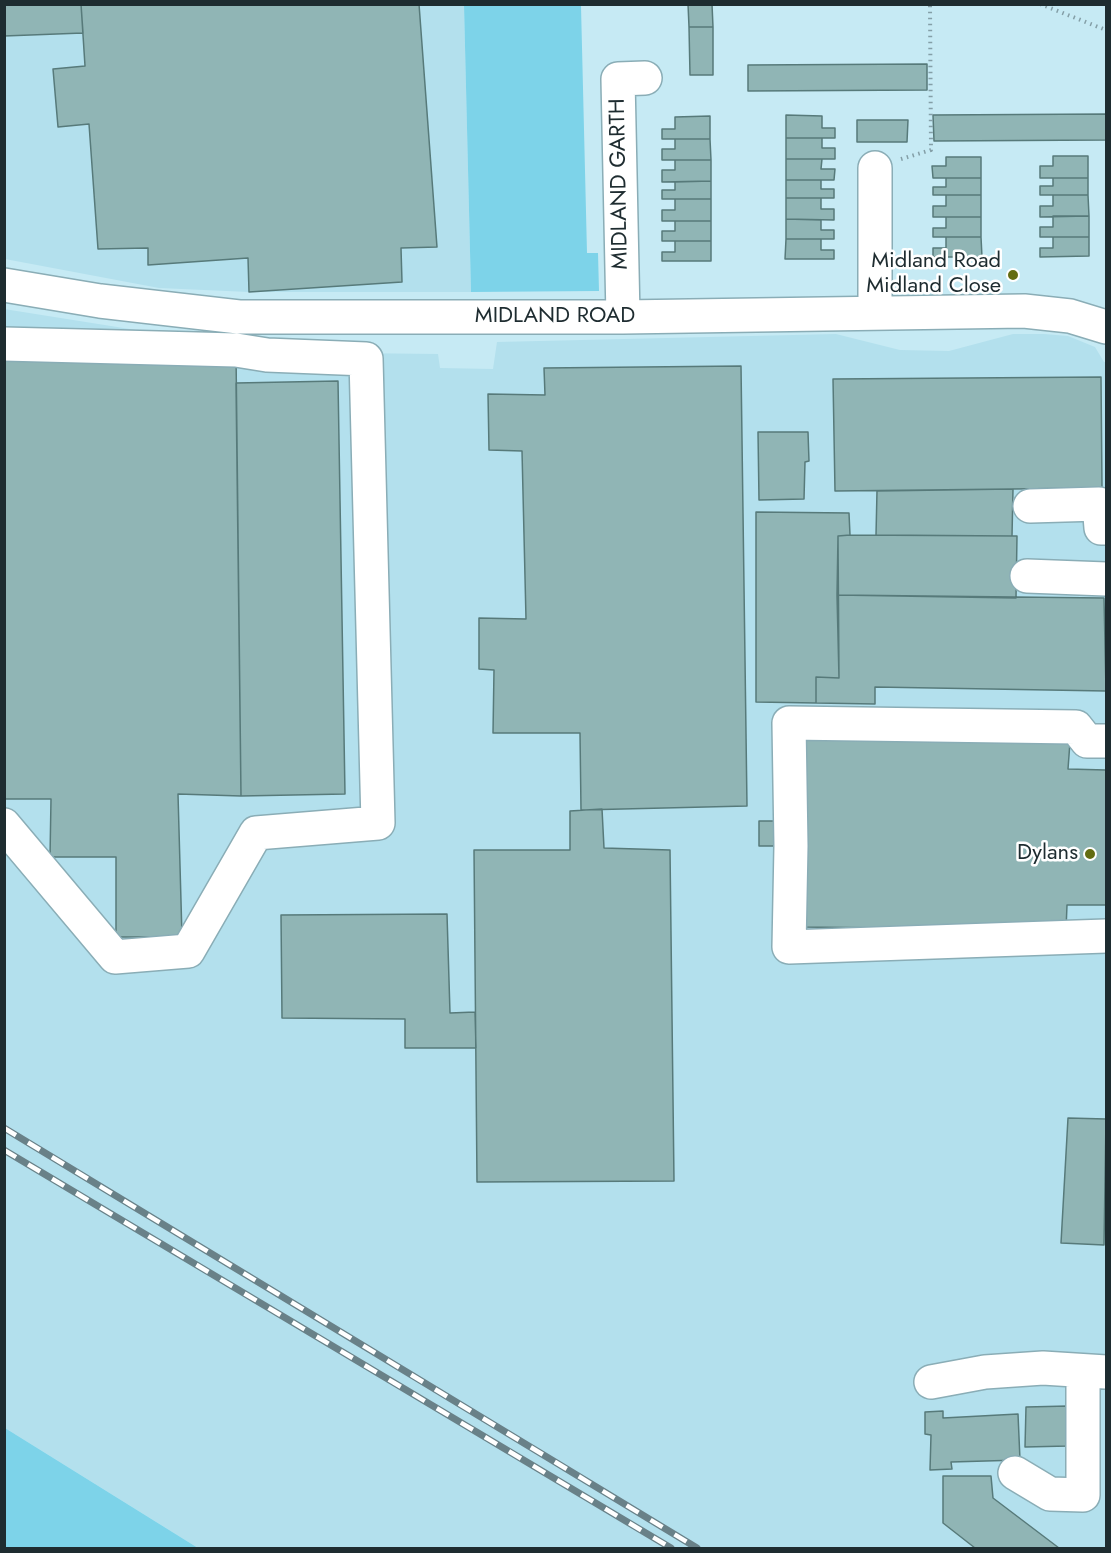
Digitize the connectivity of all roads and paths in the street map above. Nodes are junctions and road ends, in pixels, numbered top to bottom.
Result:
1 (930, 4) edge
2 (1040, 4) edge
3 (1107, 30) edge
4 (645, 78) dead end
5 (875, 168) joint
6 (4, 285) edge
7 (875, 313) junction
8 (368, 317) junction
9 (623, 317) junction
10 (1107, 327) edge
11 (4, 344) edge
12 (366, 359) junction
13 (1030, 507) dead end
14 (1107, 528) edge
15 (1027, 576) dead end
16 (1107, 579) edge
17 (1107, 741) edge
18 (4, 825) edge
19 (1107, 936) edge
20 (1095, 1371) edge
21 (931, 1382) dead end
22 (1015, 1473) dead end

1 - 5 path
2 - 3 path
4 - 9 street, MIDLAND GARTH
5 - 7 street
6 - 8 street, MIDLAND ROAD
7 - 9 street, MIDLAND ROAD
7 - 10 street, MIDLAND ROAD
8 - 9 street, MIDLAND ROAD
8 - 12 street
11 - 12 street
12 - 18 street
13 - 14 street
15 - 16 street
17 - 19 street
20 - 21 street
20 - 22 street

